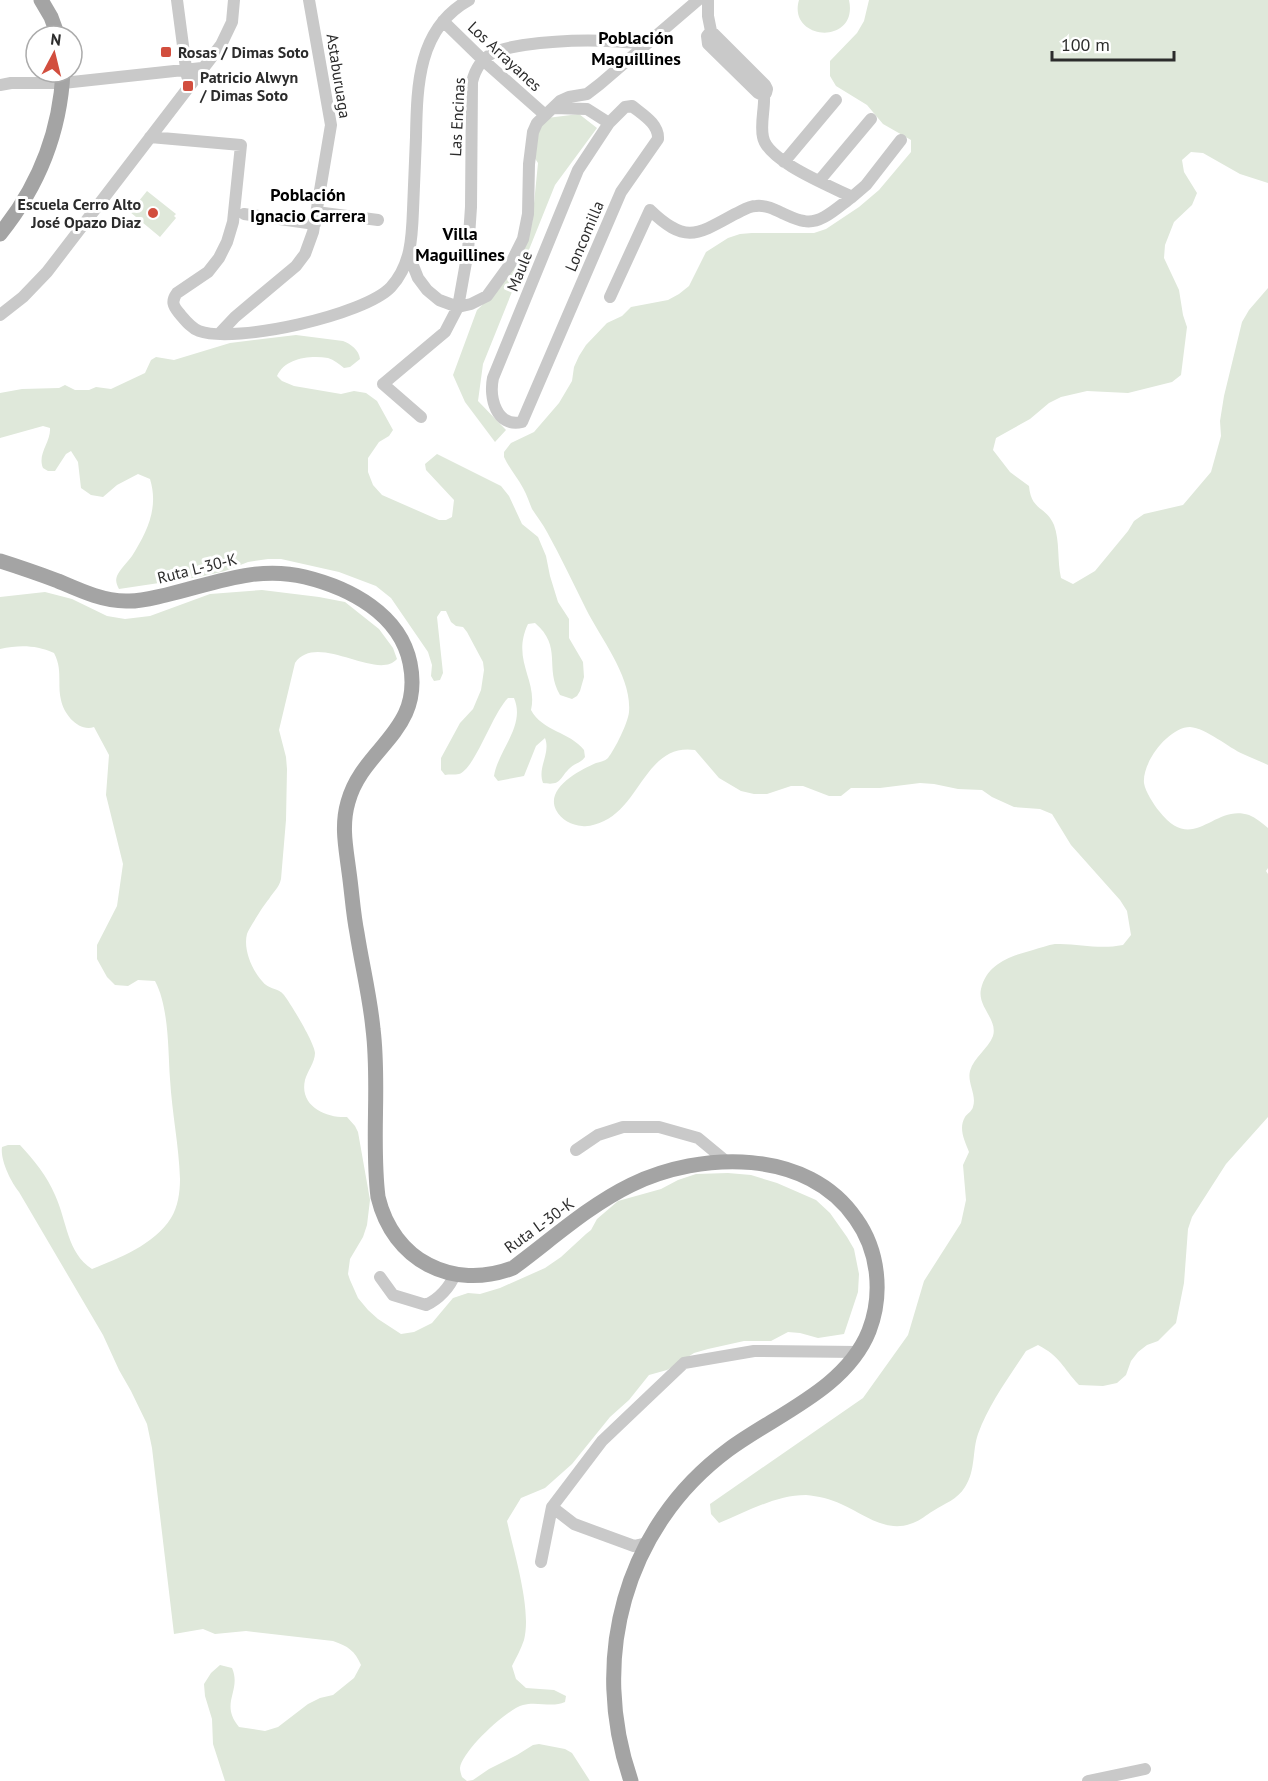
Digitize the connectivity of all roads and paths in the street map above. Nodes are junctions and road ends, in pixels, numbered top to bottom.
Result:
1 (40, 0) edge
2 (177, 0) edge
3 (234, 0) edge
4 (309, 0) edge
5 (469, 0) edge
6 (698, 0) edge
7 (708, 0) edge
8 (443, 21) junction
9 (54, 24) edge
10 (646, 44) junction
11 (483, 60) junction
12 (202, 68) junction
13 (187, 69) junction
14 (84, 76) edge
15 (24, 81) edge
16 (62, 84) edge
17 (0, 85) edge
18 (188, 86) junction
19 (586, 94) junction
20 (837, 100) dead end
21 (587, 109) junction
22 (549, 111) junction
23 (871, 119) dead end
24 (609, 123) junction
25 (150, 137) junction
26 (901, 140) dead end
27 (784, 162) junction
28 (819, 181) junction
29 (852, 197) junction
30 (244, 214) dead end
31 (316, 218) junction
32 (378, 220) dead end
33 (0, 234) edge
34 (411, 248) junction
35 (610, 297) dead end
36 (458, 307) junction
37 (0, 315) edge
38 (219, 334) junction
39 (421, 417) dead end
40 (522, 422) joint
41 (0, 561) edge
42 (576, 1150) dead end
43 (727, 1162) junction
44 (455, 1274) junction
45 (380, 1277) dead end
46 (858, 1352) junction
47 (552, 1507) junction
48 (647, 1544) junction
49 (541, 1562) dead end
50 (1145, 1770) dead end
51 (631, 1781) edge
52 (1088, 1781) edge

1 - 9 main road
2 - 13 street
3 - 12 street
4 - 31 street, Astaburuaga
5 - 8 street
6 - 10 street
7 - 27 street
8 - 11 street, Los Arrayanes
8 - 34 street
10 - 11 street, Las Encinas
10 - 19 street
11 - 22 street, Los Arrayanes
11 - 36 street, Las Encinas
12 - 13 street
12 - 18 street
13 - 14 street
13 - 18 street
15 - 17 street
16 - 33 main road
18 - 25 street
19 - 21 street
19 - 22 street
20 - 27 street
21 - 22 street
21 - 24 street
22 - 36 street
23 - 28 street
24 - 40 street, Maule
24 - 40 street, Loncomilla
25 - 37 street
25 - 38 street
26 - 29 street
27 - 28 street
28 - 29 street
29 - 35 street
30 - 31 street
31 - 32 street
31 - 38 street, Astaburuaga
34 - 36 street
34 - 38 street
36 - 39 street, Las Encinas
41 - 44 main road, Ruta L-30-K
42 - 43 street
43 - 44 main road, Ruta L-30-K
43 - 46 main road, Ruta L-30-K
44 - 45 street
46 - 47 street
46 - 48 main road, Ruta L-30-K
47 - 48 street
47 - 49 street
48 - 51 main road, Ruta L-30-K
50 - 52 street

